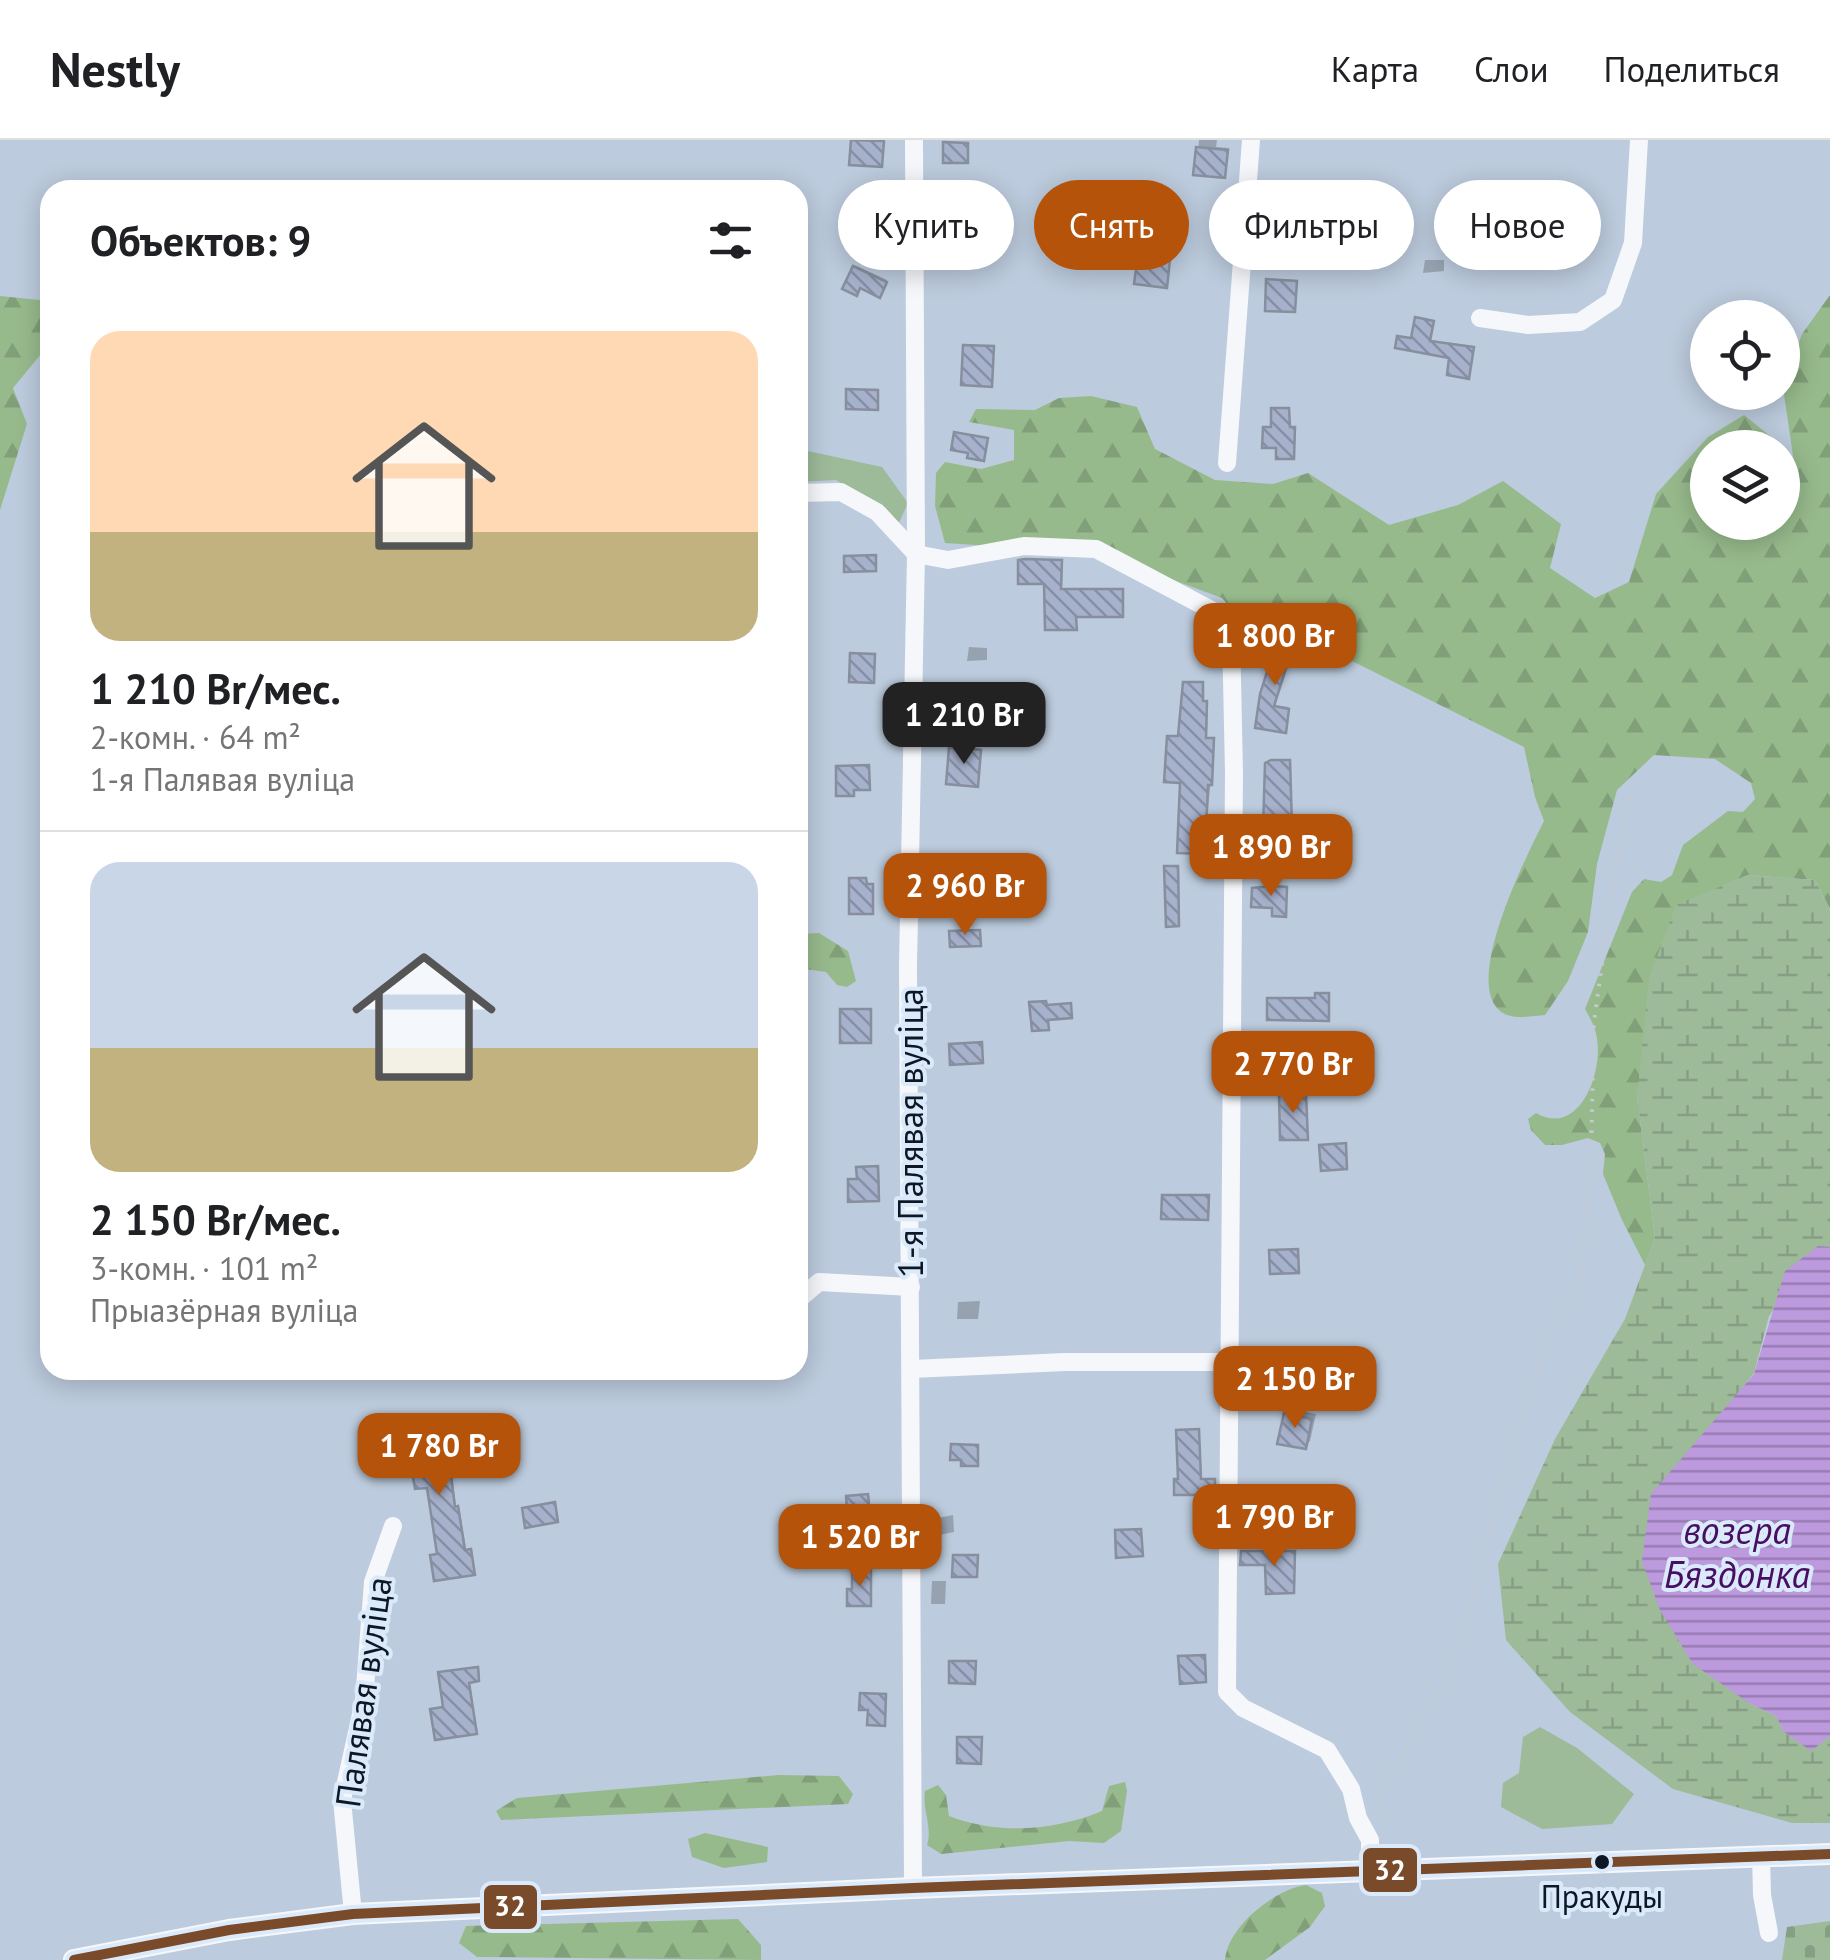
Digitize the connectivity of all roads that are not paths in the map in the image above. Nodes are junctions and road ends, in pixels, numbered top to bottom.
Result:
1 (914, 140) edge
2 (1251, 140) edge
3 (1639, 140) edge
4 (1480, 318) dead end
5 (1227, 462) dead end
6 (808, 493) edge
7 (916, 554) junction
8 (911, 1287) junction
9 (808, 1291) edge
10 (1228, 1362) junction
11 (912, 1369) junction
12 (393, 1526) dead end
13 (1830, 1854) edge
14 (1761, 1855) junction
15 (1370, 1871) junction
16 (913, 1888) junction
17 (352, 1914) junction
18 (1768, 1934) dead end
19 (74, 1960) edge

1 - 7 street, 1-я Палявая вуліца
2 - 5 street
3 - 4 street
6 - 7 street
7 - 8 street, 1-я Палявая вуліца
7 - 10 street
8 - 9 street
8 - 11 street, 1-я Палявая вуліца
10 - 11 street
10 - 15 street
11 - 16 street, 1-я Палявая вуліца
12 - 17 street, Палявая вуліца
13 - 14 main road
14 - 15 main road
14 - 18 street
15 - 16 main road
16 - 17 main road
17 - 19 main road

